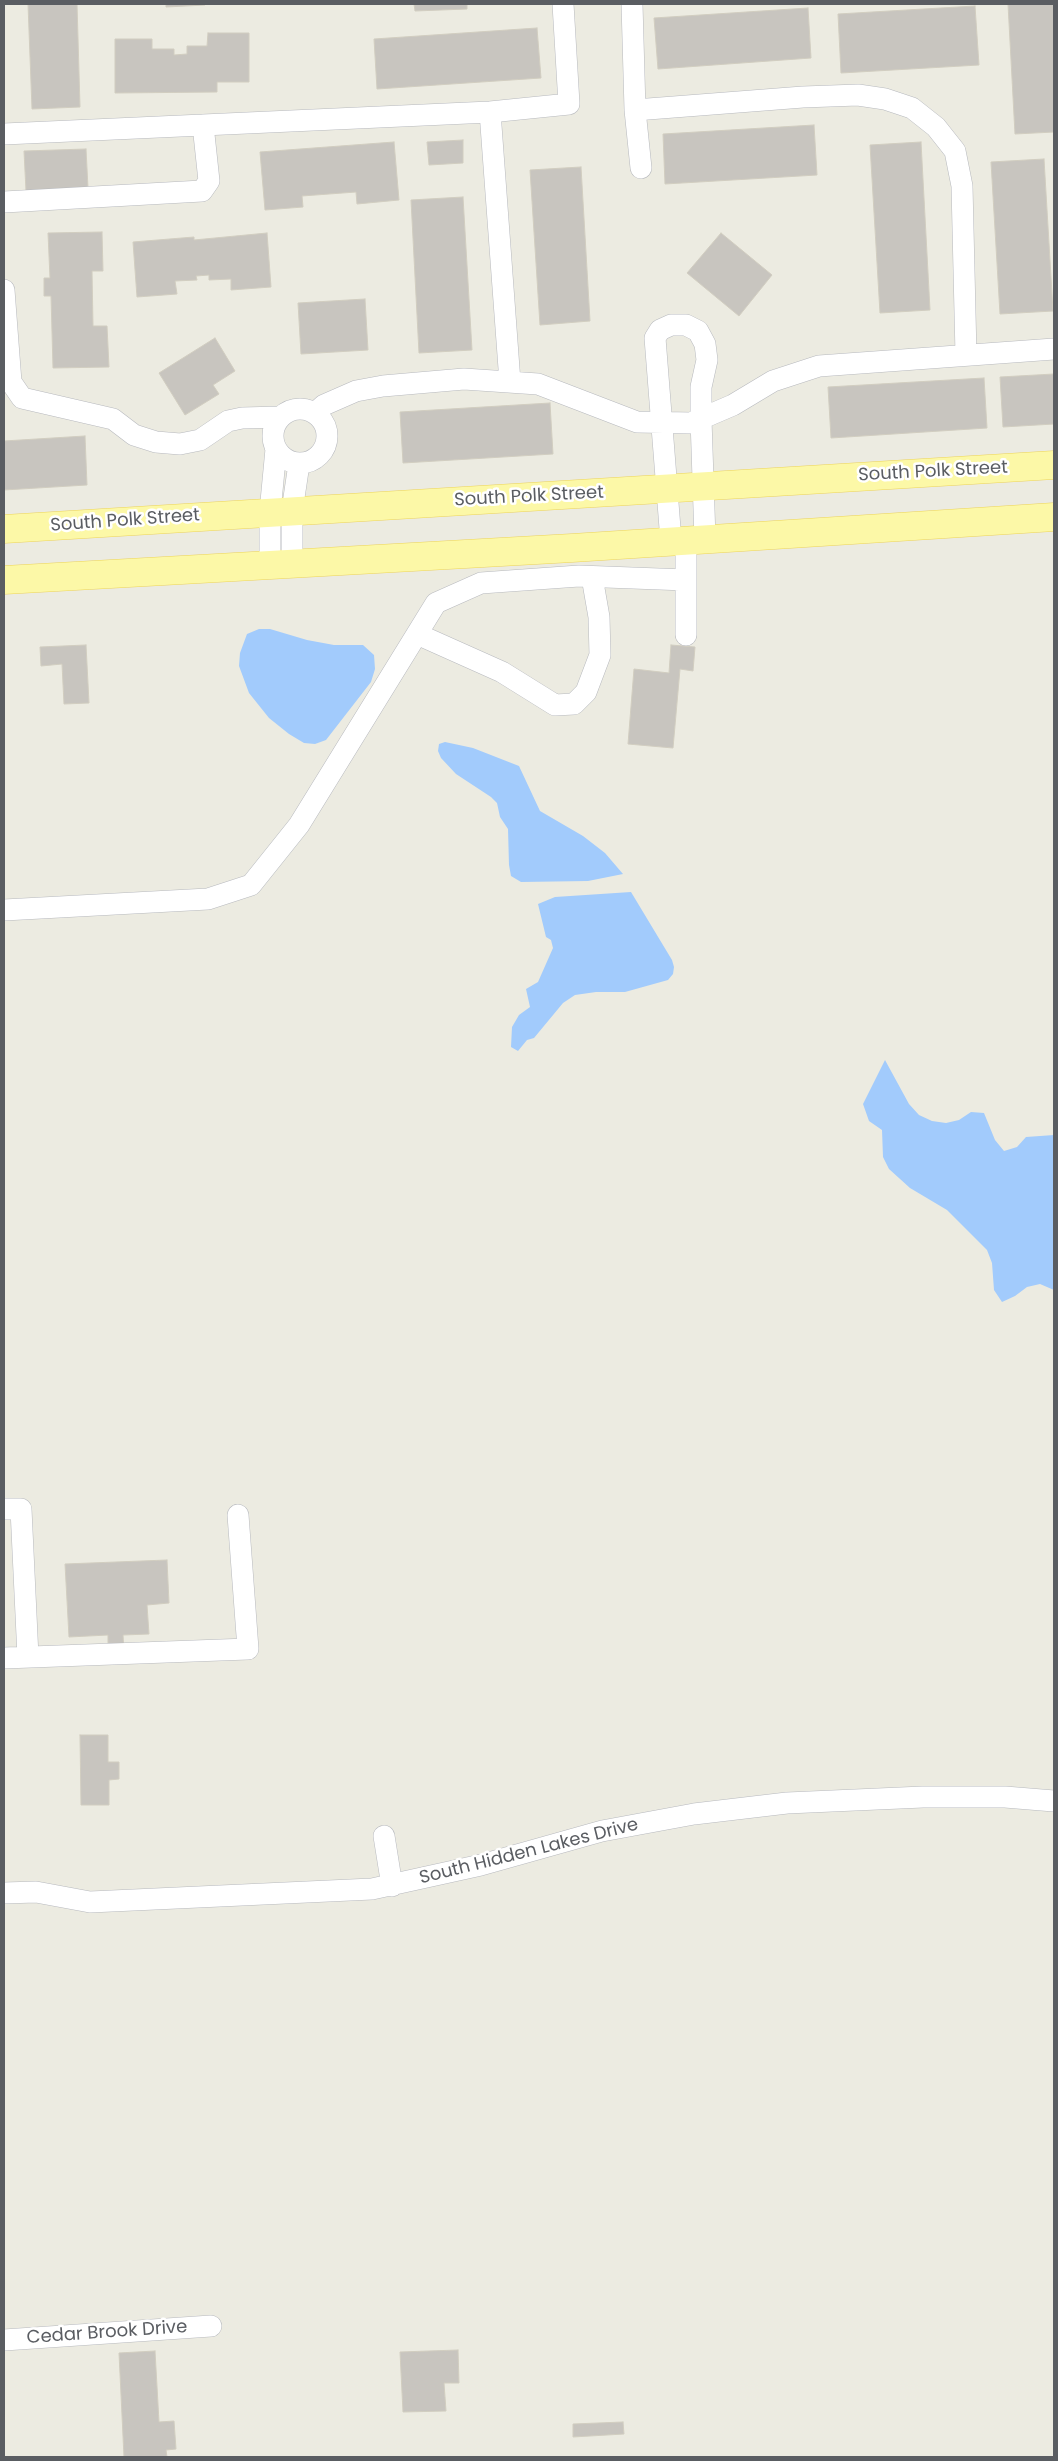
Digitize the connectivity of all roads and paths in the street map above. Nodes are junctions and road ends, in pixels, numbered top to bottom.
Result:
1 (563, 4) edge
2 (632, 4) edge
3 (636, 110) junction
4 (490, 112) junction
5 (203, 125) junction
6 (4, 134) edge
7 (641, 168) dead end
8 (4, 202) edge
9 (4, 290) edge
10 (1054, 349) edge
11 (966, 355) junction
12 (510, 382) junction
13 (315, 414) junction
14 (280, 417) junction
15 (700, 419) junction
16 (662, 424) junction
17 (276, 449) junction
18 (299, 464) junction
19 (1054, 465) edge
20 (703, 486) junction
21 (669, 488) junction
22 (281, 512) junction
23 (1054, 517) edge
24 (4, 529) edge
25 (687, 540) junction
26 (281, 565) junction
27 (592, 577) junction
28 (4, 580) edge
29 (686, 580) junction
30 (417, 634) junction
31 (686, 635) dead end
32 (4, 910) edge
33 (4, 1509) edge
34 (238, 1515) dead end
35 (28, 1657) junction
36 (4, 1658) edge
37 (1054, 1801) edge
38 (384, 1836) dead end
39 (392, 1886) junction
40 (4, 1893) edge
41 (211, 2326) dead end
42 (4, 2340) edge

1 - 4 street
2 - 3 street
3 - 7 street
3 - 11 street
4 - 5 street
4 - 12 street
5 - 6 street
5 - 8 street
9 - 14 street
10 - 11 street
11 - 15 street
12 - 13 street
12 - 16 street
13 - 14 street
13 - 18 street
14 - 17 street
15 - 16 street
15 - 16 street
15 - 20 street
16 - 21 street
17 - 18 street
17 - 22 street
18 - 22 street
19 - 20 main road, South Polk Street
20 - 21 main road, South Polk Street
20 - 25 street
21 - 22 main road, South Polk Street
21 - 25 street
22 - 24 main road, South Polk Street
22 - 26 street
23 - 25 main road
25 - 26 main road
25 - 29 street
26 - 28 main road
27 - 29 street
27 - 30 street
27 - 30 street
29 - 31 street
30 - 32 street
33 - 35 street
34 - 35 street
35 - 36 street
37 - 39 street, South Hidden Lakes Drive
38 - 39 street
39 - 40 street, South Hidden Lakes Drive
41 - 42 street, Cedar Brook Drive

